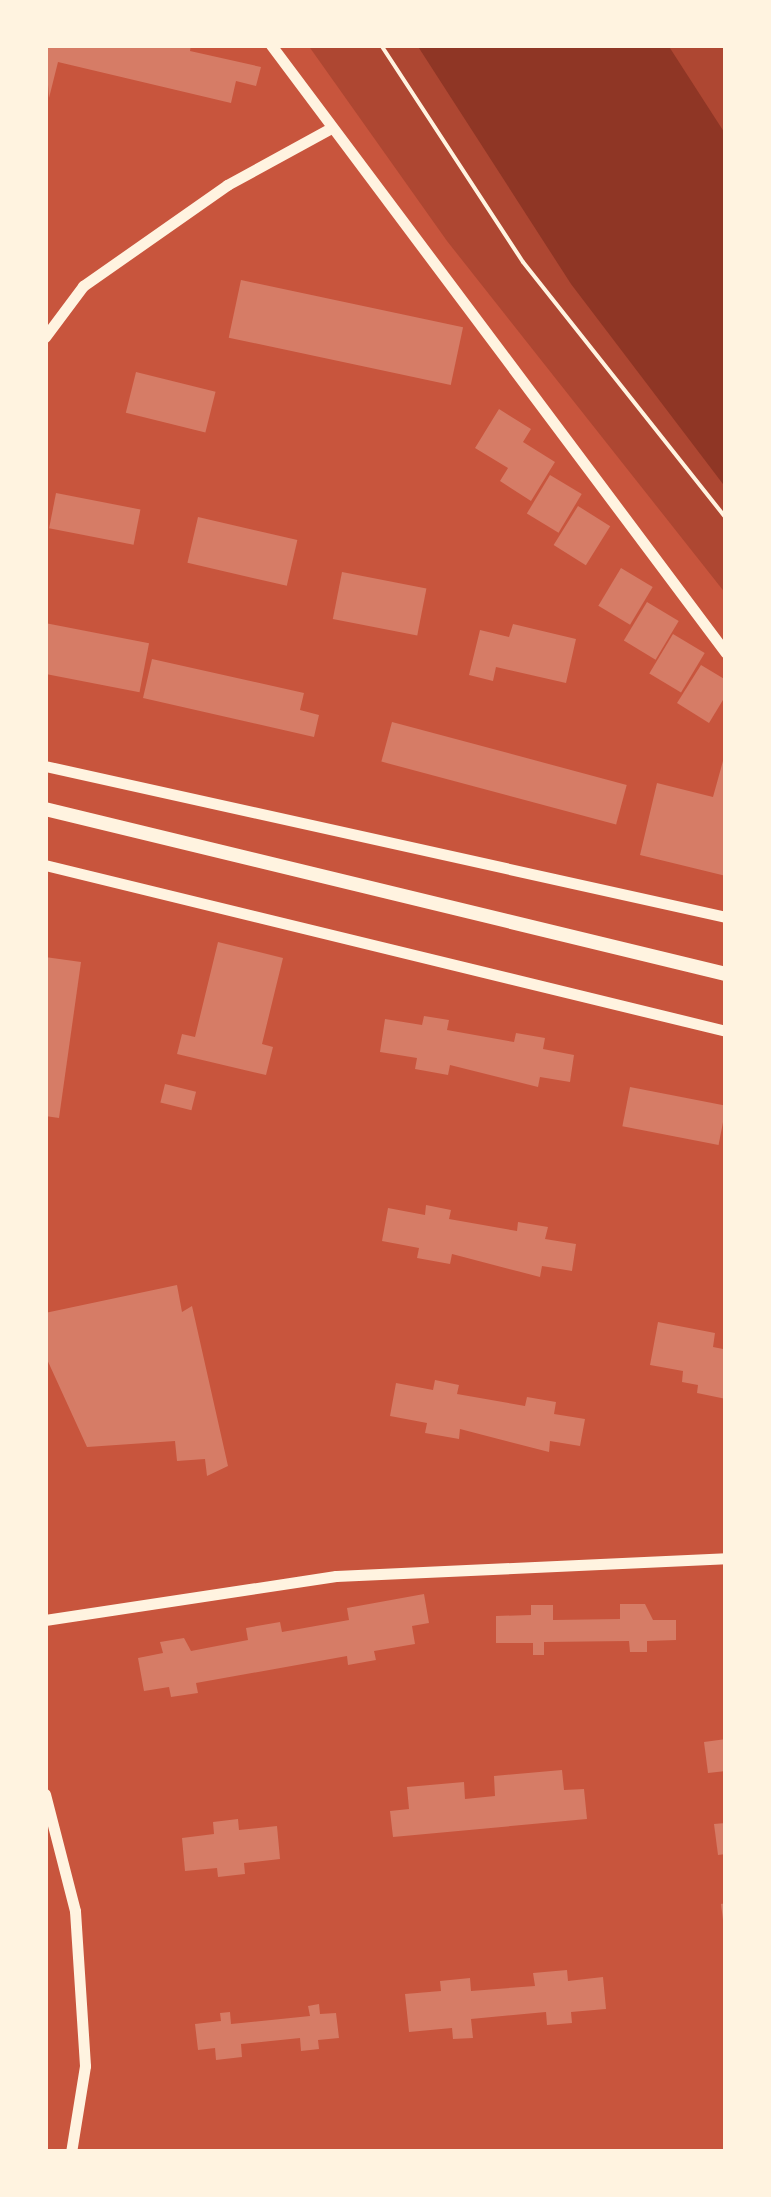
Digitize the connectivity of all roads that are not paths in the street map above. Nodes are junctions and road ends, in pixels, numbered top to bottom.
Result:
1 (271, 45) edge
2 (331, 128) junction
3 (45, 337) edge
4 (726, 653) edge
5 (45, 766) edge
6 (45, 809) edge
7 (45, 865) edge
8 (726, 917) edge
9 (726, 974) edge
10 (726, 1031) edge
11 (726, 1558) edge
12 (45, 1620) edge
13 (45, 1794) edge
14 (70, 2152) edge

1 - 2 street
2 - 3 street
2 - 4 street
5 - 8 street
6 - 9 main road
7 - 10 street
11 - 12 street
13 - 14 street

